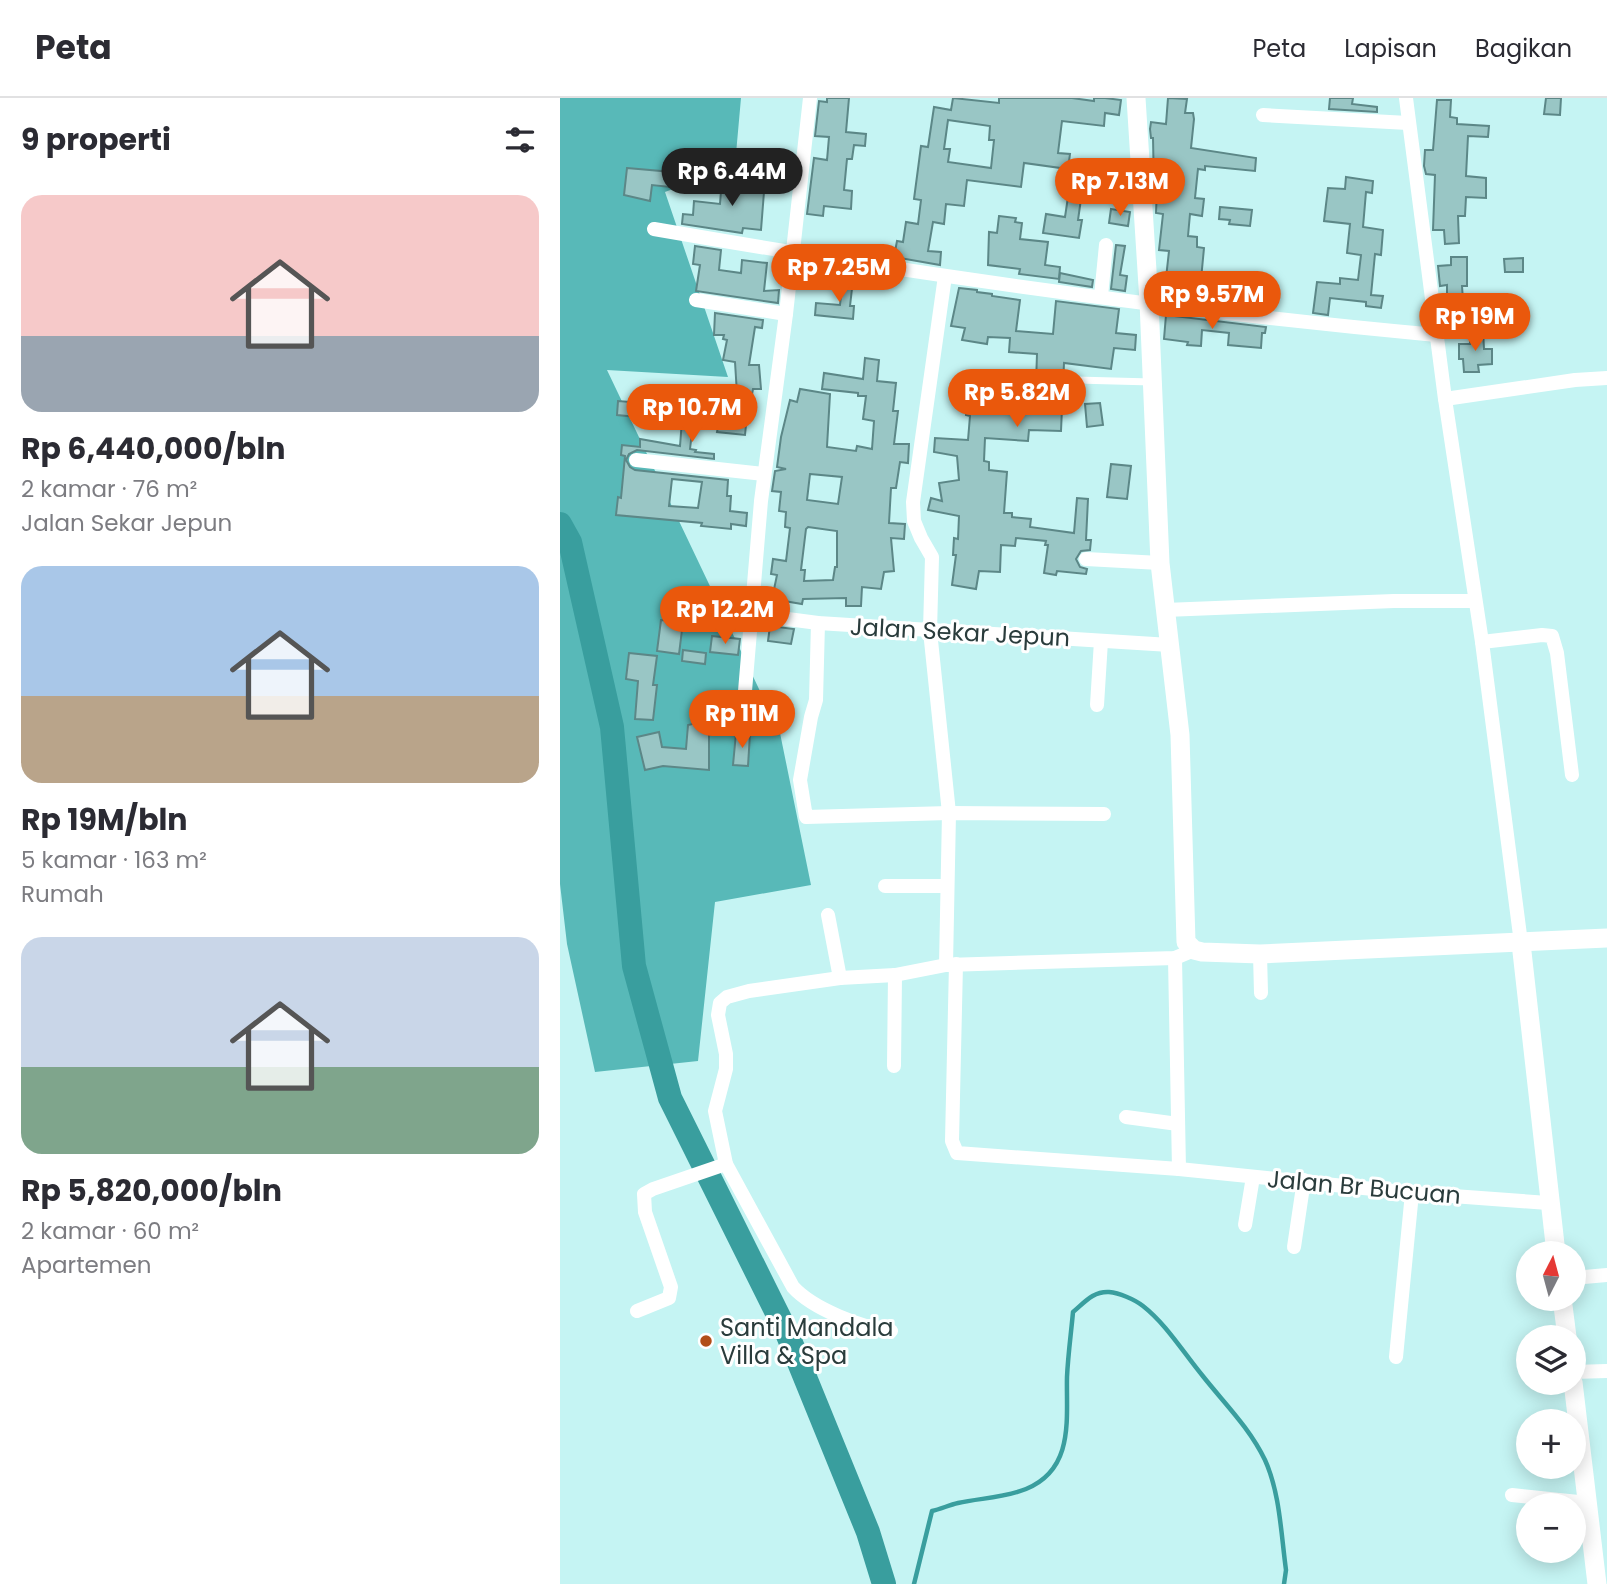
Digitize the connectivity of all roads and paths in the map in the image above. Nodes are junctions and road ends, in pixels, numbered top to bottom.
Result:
1 (810, 98) edge
2 (1136, 98) edge
3 (1405, 98) edge
4 (1263, 115) dead end
5 (1408, 122) junction
6 (654, 229) dead end
7 (1106, 245) dead end
8 (793, 253) junction
9 (945, 276) junction
10 (1101, 296) junction
11 (696, 300) dead end
12 (1149, 302) junction
13 (786, 314) junction
14 (1436, 335) junction
15 (1607, 378) edge
16 (1076, 380) dead end
17 (1152, 382) junction
18 (1445, 399) junction
19 (636, 460) dead end
20 (764, 474) junction
21 (1086, 559) dead end
22 (1160, 563) junction
23 (1475, 601) junction
24 (668, 608) dead end
25 (1165, 610) junction
26 (750, 614) junction
27 (818, 623) junction
28 (930, 631) junction
29 (1101, 641) junction
30 (1482, 642) junction
31 (1170, 645) junction
32 (744, 703) dead end
33 (1097, 705) dead end
34 (1572, 775) dead end
35 (949, 813) junction
36 (1104, 814) dead end
37 (885, 886) dead end
38 (946, 886) junction
39 (828, 915) dead end
40 (1607, 938) edge
41 (1521, 943) junction
42 (1194, 950) junction
43 (1261, 954) junction
44 (1175, 958) junction
45 (951, 965) junction
46 (895, 975) junction
47 (840, 978) junction
48 (1261, 993) dead end
49 (894, 1066) dead end
50 (1126, 1116) dead end
51 (1178, 1124) junction
52 (723, 1165) junction
53 (1179, 1169) junction
54 (1253, 1177) junction
55 (1304, 1180) junction
56 (1412, 1193) junction
57 (1548, 1203) junction
58 (1245, 1225) dead end
59 (1554, 1241) edge
60 (1294, 1247) dead end
61 (1607, 1275) edge
62 (1586, 1277) edge
63 (637, 1311) dead end
64 (891, 1331) dead end
65 (1396, 1357) dead end
66 (1607, 1371) edge
67 (1586, 1372) edge
68 (1575, 1395) edge
69 (1511, 1495) dead end
70 (1588, 1503) junction
71 (1597, 1584) edge

1 - 8 street
2 - 12 main road
3 - 5 street
4 - 5 street
5 - 14 street
6 - 8 street
7 - 10 street
8 - 9 street
8 - 13 street
9 - 10 street
9 - 28 street
10 - 12 street
11 - 13 street
12 - 14 street
12 - 17 main road
13 - 20 street
14 - 18 street
15 - 18 street
16 - 17 lane
17 - 22 main road
18 - 23 street
19 - 20 street
20 - 26 street
21 - 22 street
22 - 25 main road
23 - 25 street
23 - 30 street
24 - 26 street, Jalan Sekar Jepun
25 - 31 main road
26 - 27 street, Jalan Sekar Jepun
26 - 32 street
27 - 28 street, Jalan Sekar Jepun
27 - 35 street
28 - 29 street, Jalan Sekar Jepun
28 - 35 street
29 - 31 street, Jalan Sekar Jepun
29 - 33 street
30 - 34 street
30 - 41 street
31 - 42 main road
35 - 36 street
35 - 38 street
37 - 38 street
38 - 45 street
39 - 47 street
40 - 41 main road
41 - 43 main road
41 - 57 main road
42 - 43 main road
42 - 44 street
43 - 48 street
44 - 45 street
44 - 51 street
45 - 46 street
45 - 53 street, Jalan Br Bucuan
46 - 47 street
46 - 49 street
47 - 52 street
50 - 51 street
51 - 53 street
52 - 63 street
52 - 64 street
53 - 54 street, Jalan Br Bucuan
54 - 55 street, Jalan Br Bucuan
54 - 58 street
55 - 56 street, Jalan Br Bucuan
55 - 60 street
56 - 57 street, Jalan Br Bucuan
56 - 65 street
57 - 59 main road
61 - 62 street
66 - 67 street
68 - 70 main road
69 - 70 street
70 - 71 main road

